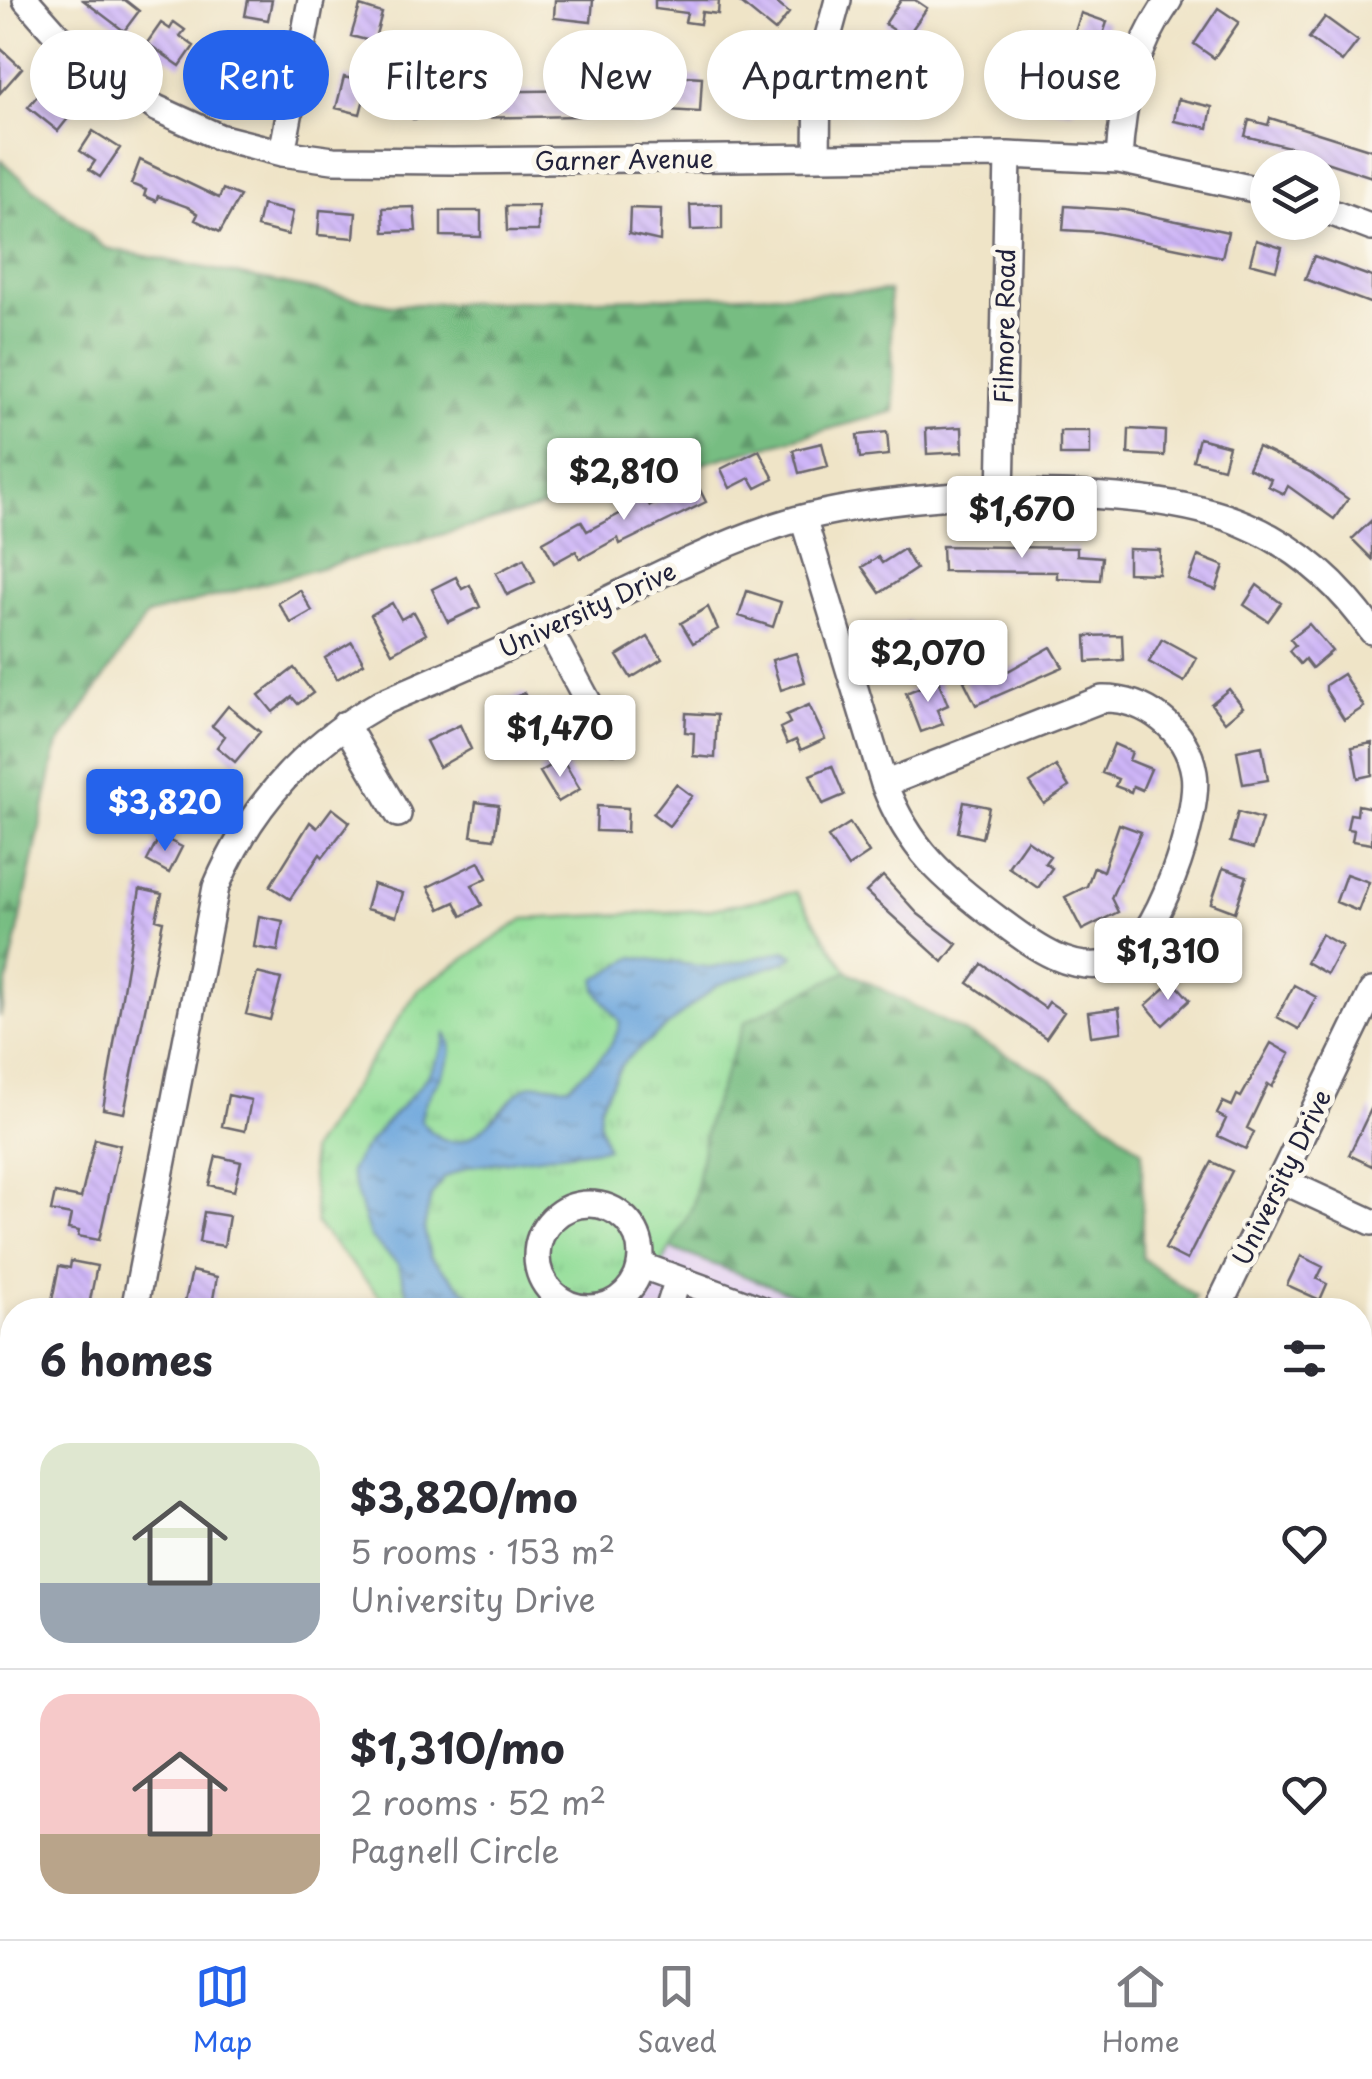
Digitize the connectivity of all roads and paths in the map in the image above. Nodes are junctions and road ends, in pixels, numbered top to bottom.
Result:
1 (26, 0) edge
2 (311, 0) edge
3 (838, 0) edge
4 (1169, 0) edge
5 (282, 153) junction
6 (1008, 155) junction
7 (817, 157) junction
8 (1118, 160) junction
9 (1250, 188) edge
10 (1340, 216) edge
11 (1372, 228) edge
12 (1000, 497) junction
13 (803, 518) junction
14 (549, 629) junction
15 (1372, 631) edge
16 (345, 724) junction
17 (614, 740) dead end
18 (884, 784) junction
19 (398, 814) dead end
20 (1372, 991) edge
21 (1279, 1179) junction
22 (1372, 1222) edge
23 (640, 1266) junction
24 (678, 1279) junction
25 (136, 1298) edge
26 (560, 1298) edge
27 (618, 1298) edge
28 (672, 1298) edge
29 (730, 1298) edge
30 (1224, 1298) edge

1 - 5 street, Garner Avenue
2 - 5 street
3 - 7 street
4 - 8 street
5 - 7 street, Garner Avenue
6 - 7 street, Garner Avenue
6 - 8 street, Garner Avenue
6 - 12 street, Filmore Road
8 - 9 street, Garner Avenue
10 - 11 street
12 - 13 street, University Drive
12 - 15 street, University Drive
13 - 14 street, University Drive
13 - 18 street
14 - 16 street, University Drive
14 - 17 street
16 - 19 street
16 - 25 street, University Drive
18 - 18 street
20 - 21 street, University Drive
21 - 22 street
21 - 30 street, University Drive
23 - 24 street
23 - 26 street
23 - 27 street
24 - 28 street
24 - 29 street

